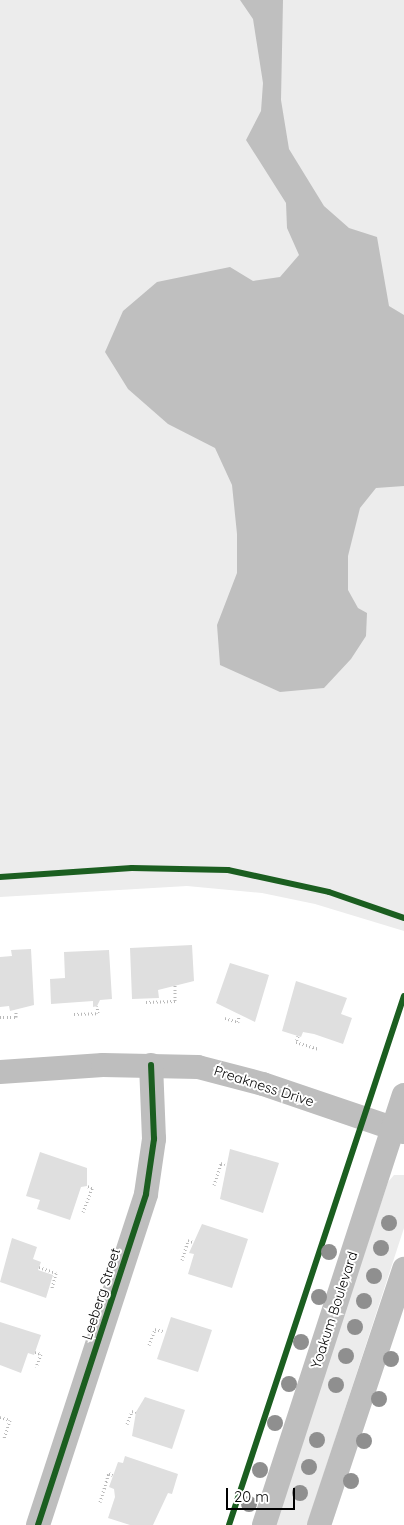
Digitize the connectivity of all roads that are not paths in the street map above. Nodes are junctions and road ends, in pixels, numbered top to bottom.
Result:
1 (151, 1065) junction
2 (0, 1072) edge
3 (404, 1095) edge
4 (398, 1130) edge
5 (404, 1269) edge
6 (38, 1525) edge
7 (264, 1525) edge
8 (319, 1525) edge

1 - 2 street, Preakness Drive
1 - 4 street, Preakness Drive
1 - 6 street, Leeberg Street
3 - 4 street, Yoakum Boulevard
4 - 7 street, Yoakum Boulevard
5 - 8 street

